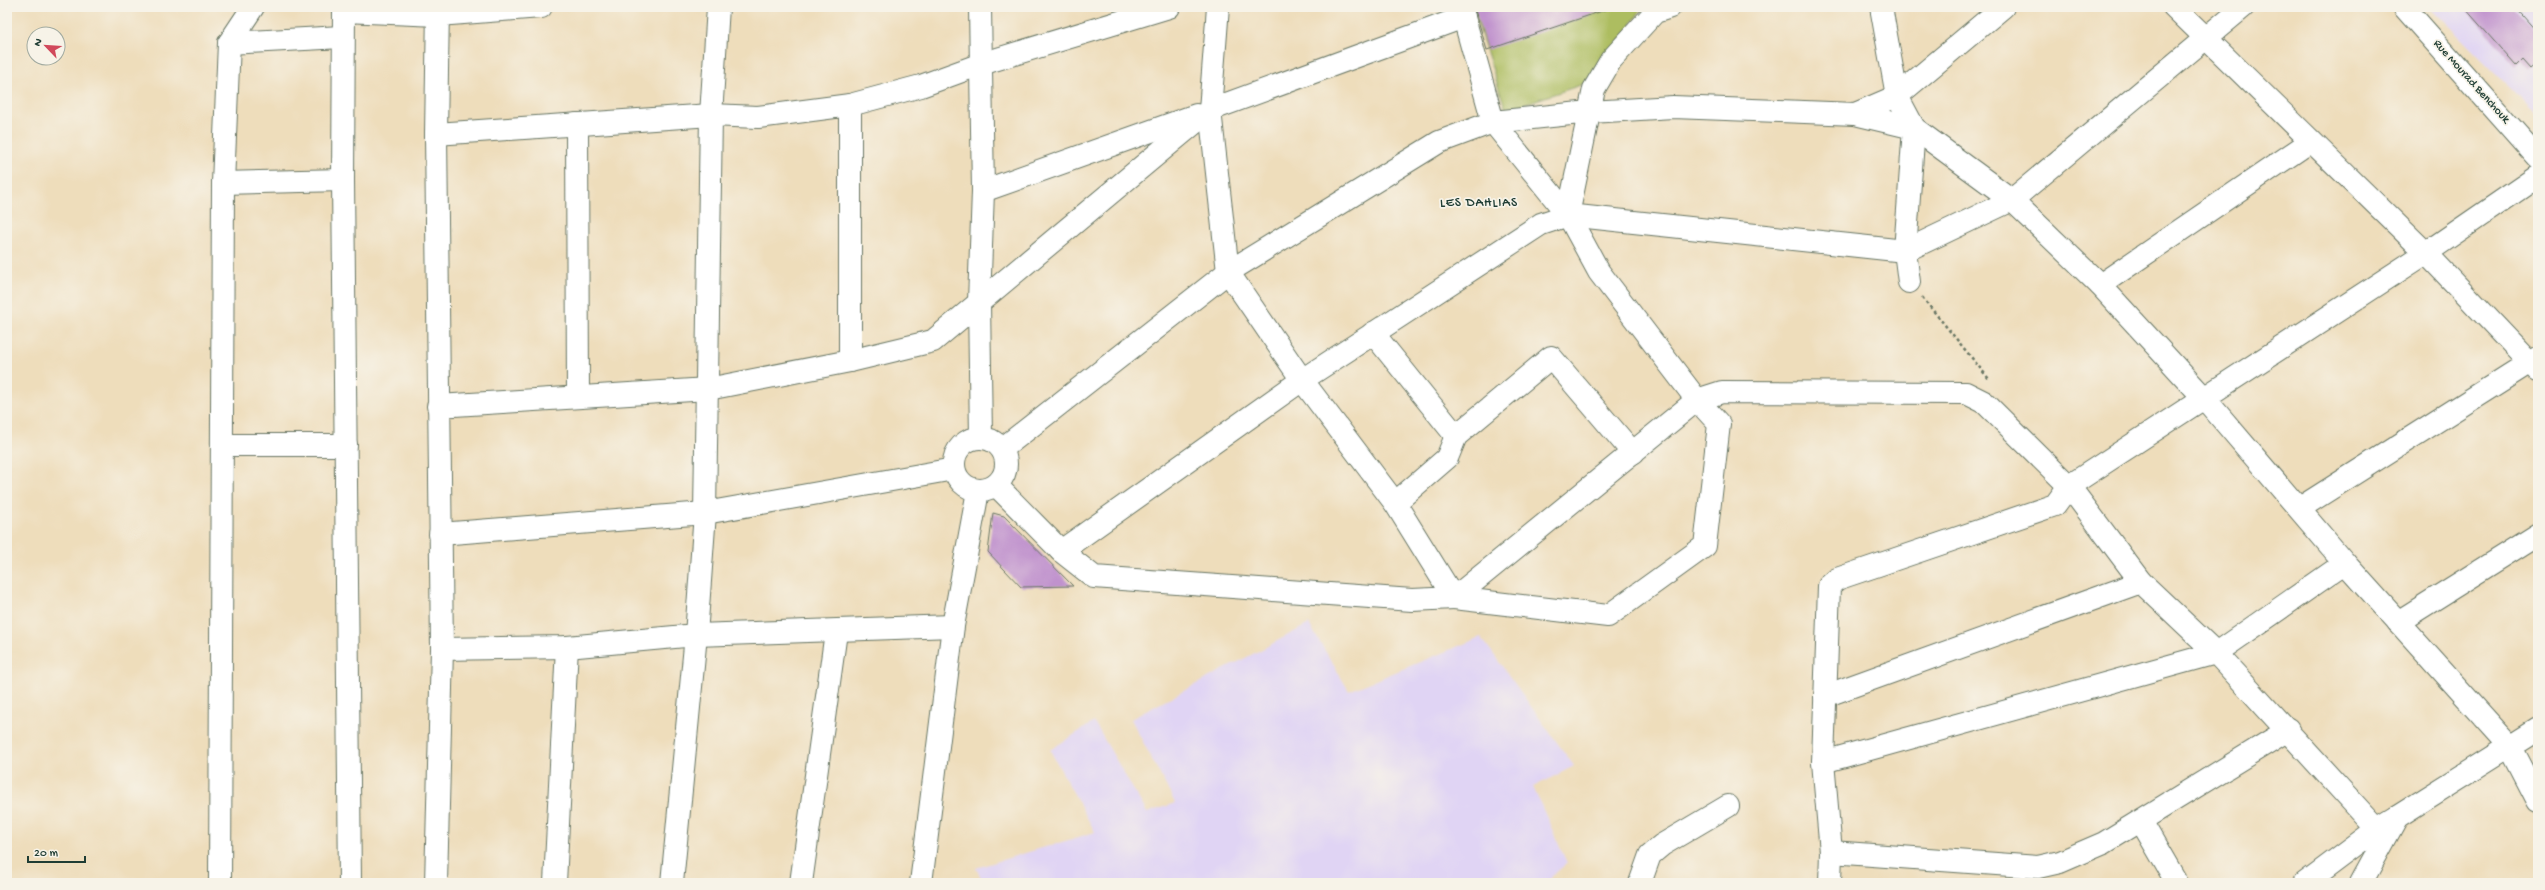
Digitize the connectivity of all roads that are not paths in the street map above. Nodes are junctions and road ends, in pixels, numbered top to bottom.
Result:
1 (253, 7) edge
2 (541, 7) edge
3 (718, 7) edge
4 (980, 7) edge
5 (1169, 7) edge
6 (1218, 7) edge
7 (1881, 7) edge
8 (2003, 7) edge
9 (2174, 7) edge
10 (2243, 7) edge
11 (2404, 7) edge
12 (344, 9) edge
13 (1659, 9) edge
14 (438, 11) edge
15 (1463, 12) edge
16 (342, 37) junction
17 (2207, 38) junction
18 (229, 43) junction
19 (981, 64) junction
20 (1896, 96) junction
21 (850, 105) junction
22 (1210, 110) junction
23 (1590, 112) junction
24 (1855, 114) junction
25 (711, 115) junction
26 (1493, 122) junction
27 (577, 124) junction
28 (1914, 128) junction
29 (436, 134) junction
30 (2311, 141) junction
31 (2538, 158) edge
32 (2538, 176) edge
33 (343, 180) junction
34 (223, 183) junction
35 (983, 191) junction
36 (2012, 200) junction
37 (1568, 215) junction
38 (1904, 251) junction
39 (2426, 253) junction
40 (1228, 272) junction
41 (1909, 282) road end
42 (2100, 285) junction
43 (979, 302) junction
44 (1373, 333) junction
45 (850, 361) junction
46 (2535, 364) edge
47 (1302, 380) junction
48 (708, 389) junction
49 (578, 397) junction
50 (2205, 399) junction
51 (1697, 400) junction
52 (438, 406) junction
53 (1456, 436) junction
54 (981, 438) junction
55 (223, 445) junction
56 (346, 445) junction
57 (1002, 449) junction
58 (1633, 453) junction
59 (954, 470) junction
60 (2070, 486) junction
61 (987, 488) junction
62 (1395, 503) junction
63 (2300, 508) junction
64 (705, 513) junction
65 (440, 534) junction
66 (2538, 534) edge
67 (1061, 551) junction
68 (2345, 563) junction
69 (2141, 582) junction
70 (1454, 598) junction
71 (2398, 622) junction
72 (953, 626) junction
73 (836, 632) junction
74 (696, 635) junction
75 (567, 647) junction
76 (442, 648) junction
77 (2216, 653) junction
78 (1825, 696) junction
79 (2538, 728) edge
80 (2288, 730) junction
81 (2509, 745) junction
82 (1823, 762) junction
83 (2538, 801) edge
84 (1728, 806) dead end
85 (2396, 817) junction
86 (2141, 821) junction
87 (2377, 829) junction
88 (1831, 852) junction
89 (220, 883) edge
90 (350, 883) edge
91 (436, 883) edge
92 (555, 883) edge
93 (672, 883) edge
94 (801, 883) edge
95 (921, 883) edge
96 (1640, 883) edge
97 (1830, 883) edge
98 (2177, 883) edge
99 (2305, 883) edge
100 (2360, 883) edge

1 - 18 street
2 - 14 street
3 - 25 street
4 - 19 street
5 - 19 street
6 - 22 street
7 - 20 street
8 - 20 street
9 - 17 street
10 - 17 street
11 - 31 street, Rue Mourad Benchouk
12 - 14 street
12 - 16 street
13 - 23 street
14 - 29 street
15 - 22 street
15 - 26 street
16 - 18 street
16 - 33 street
17 - 30 street
17 - 36 street
18 - 34 street
19 - 21 street
19 - 35 street
20 - 24 street
20 - 28 street
21 - 25 street
21 - 45 street
22 - 35 street
22 - 40 street
22 - 43 street
23 - 24 street
23 - 26 street
23 - 37 street
24 - 28 street
25 - 27 street
25 - 48 street
26 - 37 street
26 - 40 street
27 - 29 street
27 - 49 street
28 - 36 street
28 - 38 street
29 - 52 street
30 - 39 street
30 - 42 street
32 - 39 street
33 - 34 street
33 - 56 street
34 - 55 street
35 - 43 street
36 - 38 street
36 - 42 street
37 - 38 street
37 - 44 street
37 - 51 street
38 - 41 street
39 - 46 street
39 - 50 street
40 - 47 street
40 - 57 street
42 - 50 street
43 - 45 street
43 - 54 street
44 - 47 street
44 - 53 street
45 - 48 street
46 - 63 street
47 - 62 street
47 - 67 street
48 - 49 street
48 - 64 street
49 - 52 street
50 - 60 street
50 - 63 street
51 - 58 street
51 - 60 street
51 - 70 street
52 - 65 street
53 - 58 street
53 - 62 street
54 - 57 street
54 - 59 street
55 - 56 street
55 - 89 street
56 - 90 street
57 - 61 street
58 - 70 street
59 - 61 street
59 - 64 street
60 - 69 street
60 - 78 street
61 - 67 street
61 - 72 street
62 - 70 street
63 - 68 street
64 - 65 street
64 - 74 street
65 - 76 street
66 - 71 street
67 - 70 street
68 - 71 street
68 - 77 street
69 - 77 street
69 - 78 street
71 - 81 street
72 - 73 street
72 - 95 street
73 - 74 street
73 - 94 street
74 - 75 street
74 - 93 street
75 - 76 street
75 - 92 street
76 - 91 street
77 - 80 street
77 - 82 street
78 - 82 street
79 - 81 street
80 - 86 street
80 - 87 street
81 - 83 street
81 - 85 street
82 - 88 street
84 - 96 street
85 - 87 street
85 - 100 street
86 - 88 street
86 - 98 street
87 - 99 street
88 - 97 street

